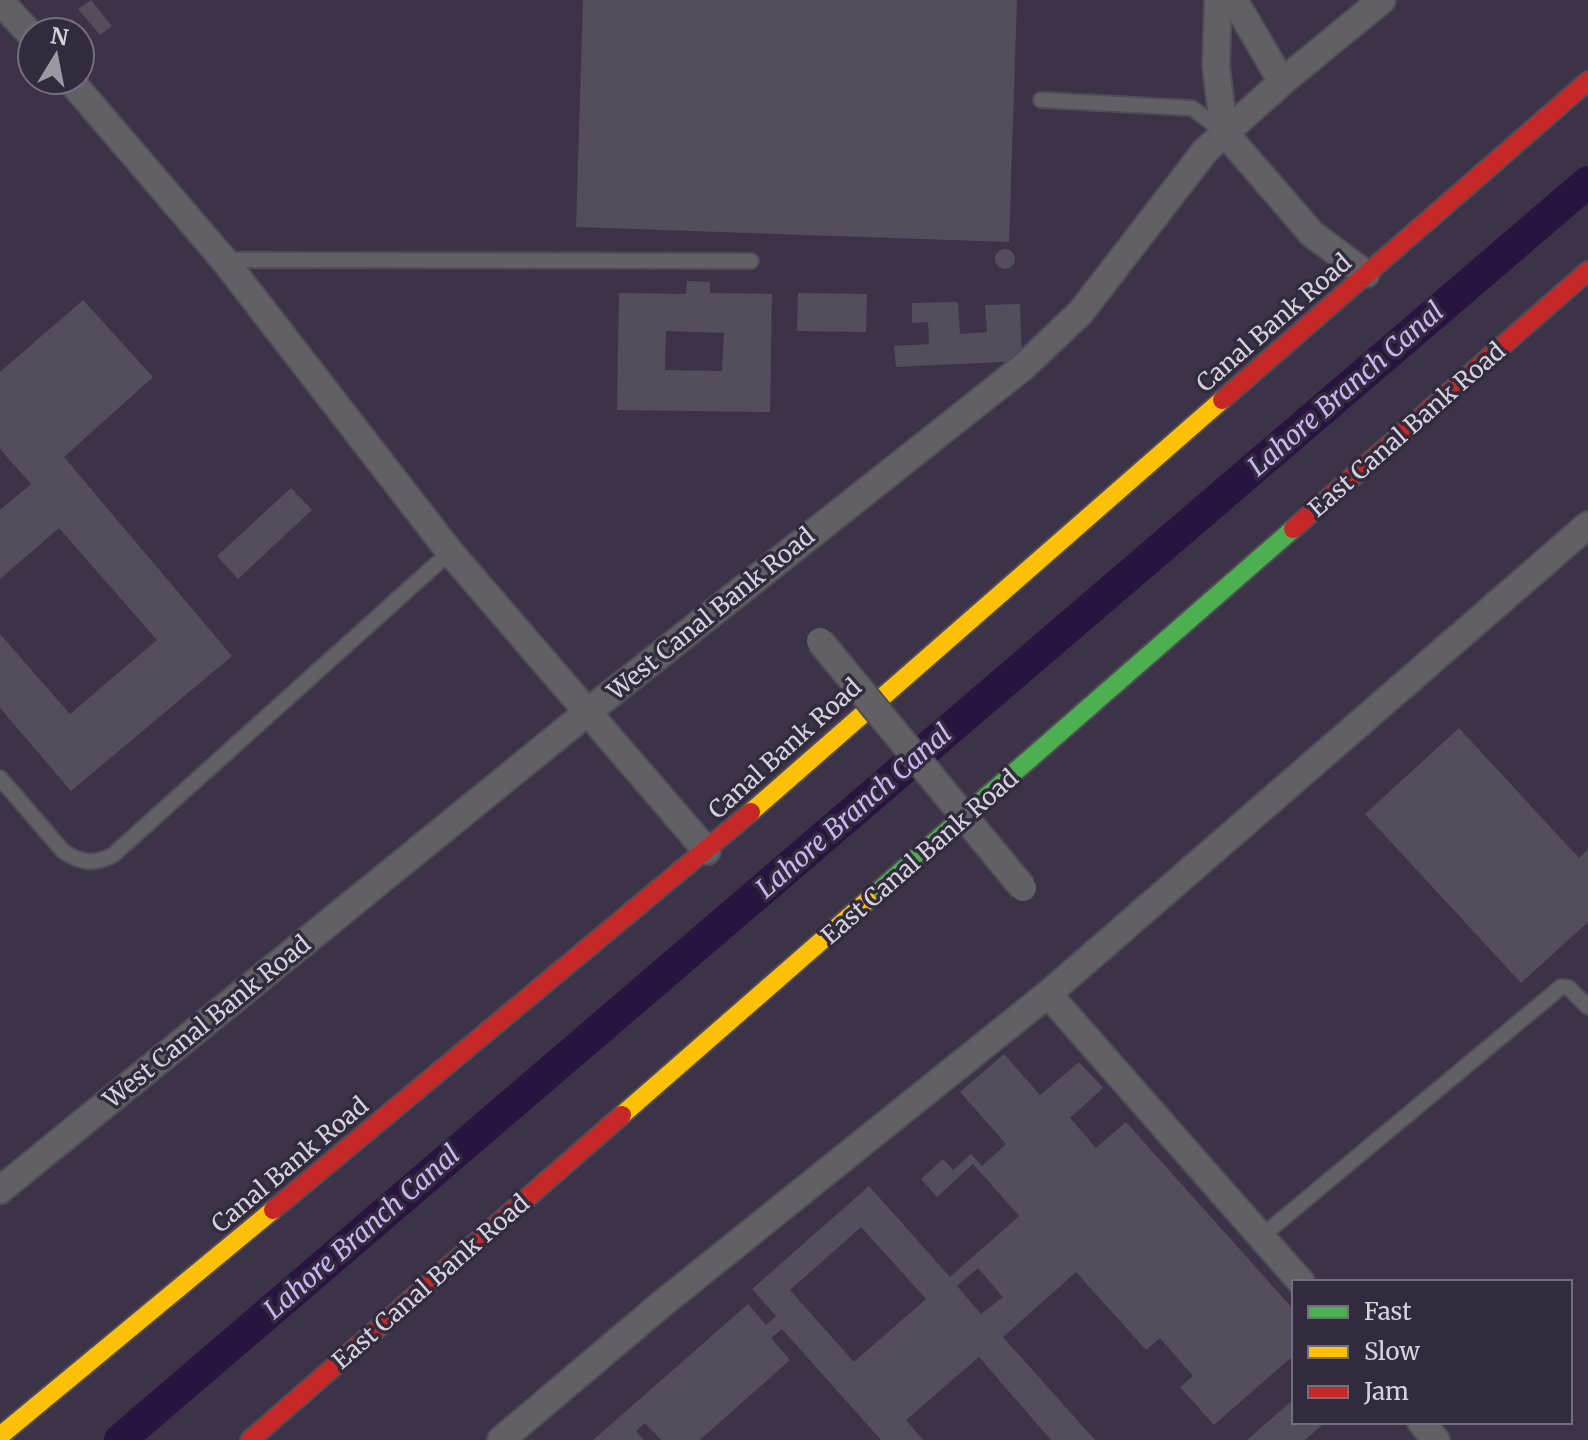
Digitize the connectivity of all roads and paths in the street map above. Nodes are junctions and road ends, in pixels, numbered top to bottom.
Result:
1 (1218, 0) edge
2 (1234, 0) edge
3 (1382, 0) edge
4 (0, 1) edge
5 (16, 18) edge
6 (1588, 81) edge
7 (1282, 82) junction
8 (84, 96) edge
9 (1041, 100) dead end
10 (1224, 132) junction
11 (224, 260) junction
12 (751, 261) dead end
13 (1588, 271) edge
14 (1366, 274) junction
15 (1588, 525) edge
16 (450, 552) junction
17 (820, 641) dead end
18 (589, 711) junction
19 (0, 778) edge
20 (707, 851) junction
21 (1023, 888) dead end
22 (1048, 994) junction
23 (1588, 1007) edge
24 (0, 1190) edge
25 (1262, 1236) junction
26 (1299, 1280) edge
27 (1423, 1424) edge
28 (0, 1436) edge
29 (250, 1440) edge
30 (501, 1440) edge
31 (1436, 1440) edge

1 - 10 street
2 - 7 street
3 - 7 street, West Canal Bank Road
4 - 5 street
6 - 14 highway, Canal Bank Road
7 - 10 street, West Canal Bank Road
8 - 11 street
9 - 10 lane
10 - 14 street
10 - 18 street, West Canal Bank Road
11 - 12 lane
11 - 16 street
13 - 29 highway, East Canal Bank Road
14 - 20 highway, Canal Bank Road
15 - 22 street
16 - 18 street
16 - 19 lane
17 - 21 street, bridge
18 - 20 street
18 - 24 street, West Canal Bank Road
20 - 28 highway, Canal Bank Road
22 - 25 street
22 - 30 street
23 - 25 lane
25 - 26 street
27 - 31 street

